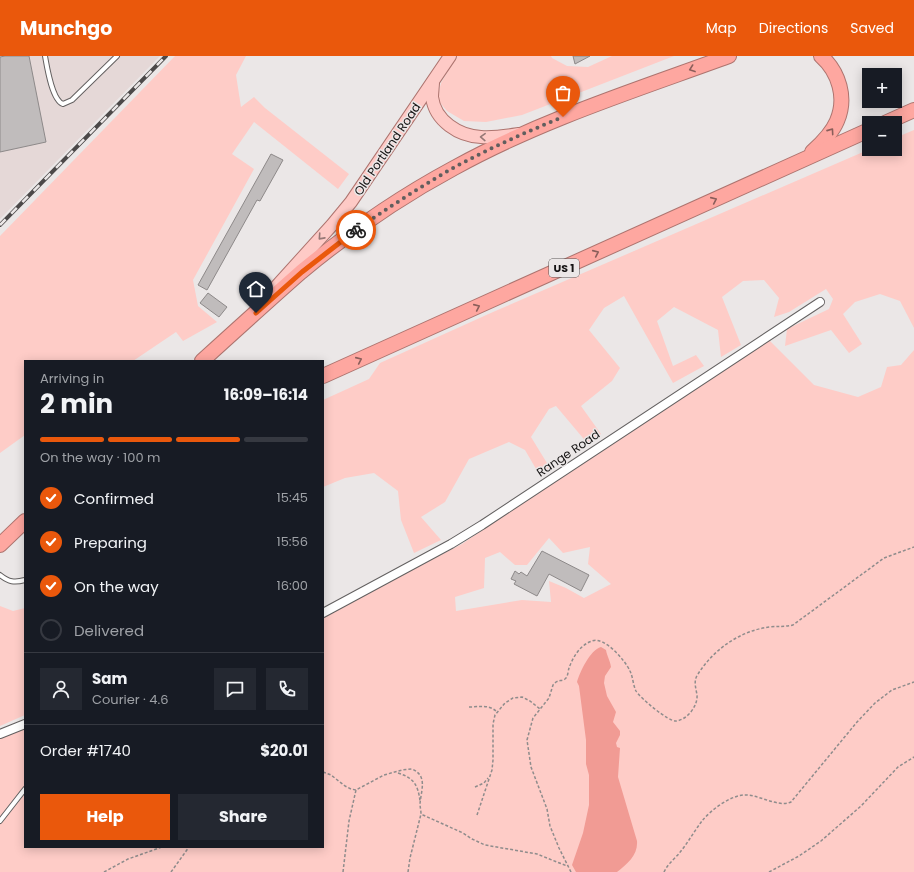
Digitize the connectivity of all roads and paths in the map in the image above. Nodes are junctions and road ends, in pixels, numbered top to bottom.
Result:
1 (45, 56) edge
2 (116, 56) edge
3 (450, 56) edge
4 (729, 56) edge
5 (821, 56) edge
6 (433, 80) junction
7 (914, 110) edge
8 (901, 116) edge
9 (862, 133) edge
10 (522, 134) junction
11 (804, 159) junction
12 (820, 302) dead end
13 (222, 343) junction
14 (203, 360) edge
15 (324, 376) edge
16 (24, 522) edge
17 (24, 535) edge
18 (0, 545) edge
19 (914, 547) edge
20 (0, 551) edge
21 (0, 575) edge
22 (24, 580) edge
23 (324, 612) edge
24 (914, 682) edge
25 (469, 707) dead end
26 (540, 709) junction
27 (497, 712) junction
28 (24, 724) edge
29 (0, 734) edge
30 (914, 757) edge
31 (324, 772) edge
32 (396, 772) junction
33 (489, 776) junction
34 (475, 787) dead end
35 (24, 790) edge
36 (356, 790) junction
37 (420, 803) junction
38 (421, 814) junction
39 (477, 815) dead end
40 (0, 821) edge
41 (159, 848) edge
42 (188, 848) edge
43 (567, 866) junction
44 (104, 872) edge
45 (171, 872) edge
46 (342, 872) edge
47 (408, 872) edge
48 (571, 872) edge
49 (664, 872) edge
50 (769, 872) edge

1 - 2 lane
3 - 6 main road, Old Portland Road
4 -> 10 highway
11 -> 5 highway, US 1
10 -> 6 main road
6 -> 13 main road, Old Portland Road
7 - 8 highway
9 - 11 highway
10 - 13 highway
15 -> 11 highway, US 1
12 - 23 street, Range Road
13 - 14 highway
16 - 18 highway
17 - 20 highway
19 - 26 path
21 - 22 lane
24 - 49 path
25 - 27 path
26 - 27 path
26 - 43 path
27 - 33 path
28 - 29 street
30 - 50 path
31 - 36 path
32 - 36 path
32 - 37 path
32 - 37 path
33 - 34 path
33 - 39 path
35 - 40 lane
36 - 46 path
37 - 38 path
38 - 43 path
38 - 47 path
41 - 44 path
42 - 45 path
43 - 48 path

